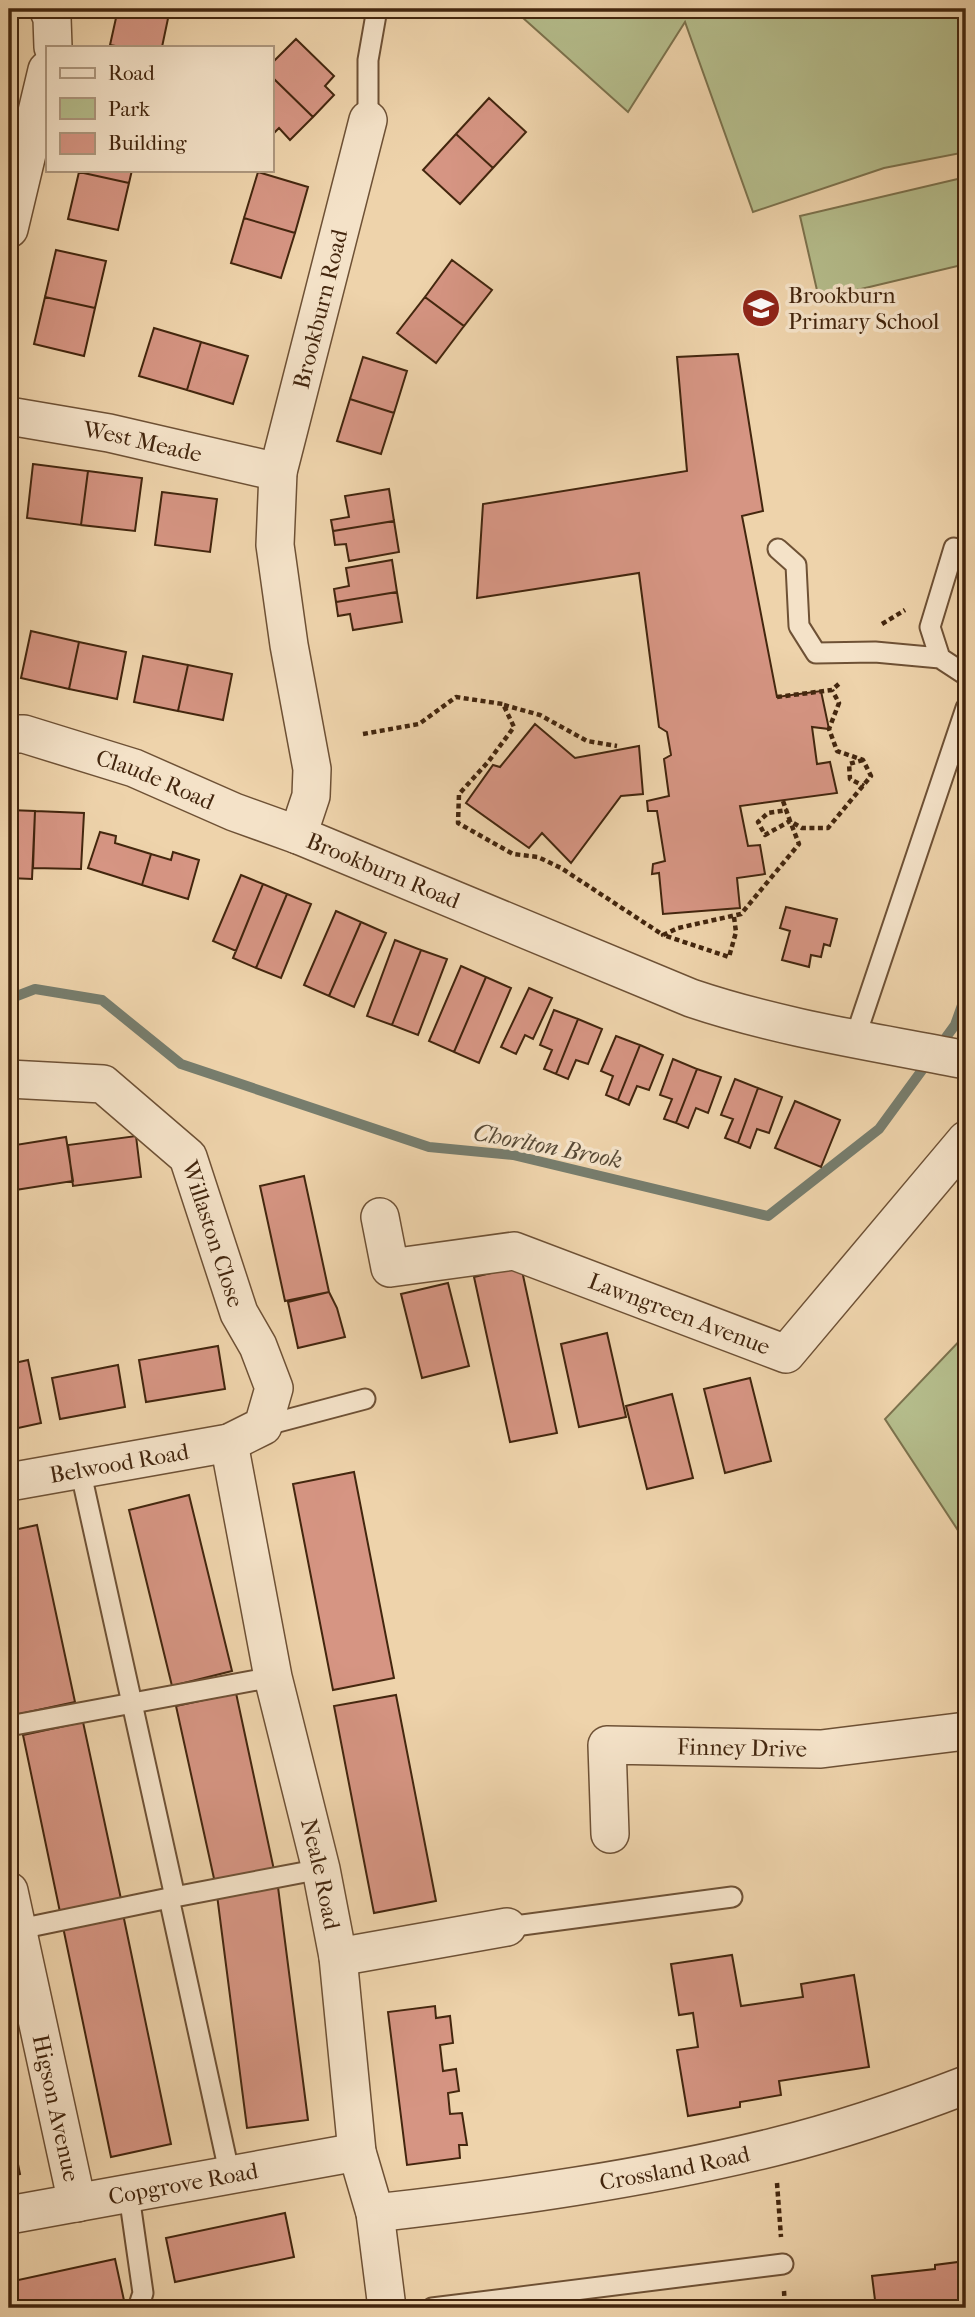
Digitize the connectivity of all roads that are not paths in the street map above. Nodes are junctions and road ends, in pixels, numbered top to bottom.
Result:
1 (48, 9) edge
2 (377, 9) edge
3 (53, 46) edge
4 (46, 74) edge
5 (368, 120) joint
6 (9, 229) edge
7 (9, 416) edge
8 (278, 472) junction
9 (954, 548) dead end
10 (778, 549) dead end
11 (940, 658) junction
12 (966, 675) edge
13 (966, 708) edge
14 (9, 734) edge
15 (298, 835) junction
16 (870, 1041) junction
17 (963, 1060) edge
18 (9, 1079) edge
19 (966, 1140) edge
20 (380, 1217) dead end
21 (365, 1399) dead end
22 (263, 1426) junction
23 (229, 1443) junction
24 (80, 1469) junction
25 (9, 1482) edge
26 (273, 1677) junction
27 (132, 1703) junction
28 (9, 1726) edge
29 (966, 1731) edge
30 (610, 1833) dead end
31 (321, 1869) junction
32 (9, 1891) edge
33 (172, 1897) junction
34 (732, 1897) dead end
35 (507, 1927) joint
36 (13, 1931) edge
37 (338, 1956) junction
38 (966, 2085) edge
39 (357, 2152) junction
40 (230, 2176) junction
41 (129, 2195) junction
42 (77, 2203) junction
43 (375, 2213) junction
44 (9, 2216) edge
45 (783, 2264) road end
46 (138, 2308) edge
47 (387, 2308) edge
48 (432, 2308) edge

1 - 3 street
2 - 5 lane
4 - 6 street
5 - 8 street, Brookburn Road
7 - 8 street, West Meade
8 - 15 street, Brookburn Road
9 - 11 lane
10 - 11 lane
11 - 12 lane
13 - 16 lane
14 - 15 street, Claude Road
15 - 16 street, Brookburn Road
16 - 17 street, Brookburn Road
18 - 22 street, Willaston Close
19 - 20 street, Lawngreen Avenue
21 - 22 lane
22 - 23 street
23 - 24 street, Belwood Road
23 - 26 street, Neale Road
24 - 25 street, Belwood Road
24 - 27 lane
26 - 27 lane
26 - 31 street, Neale Road
27 - 28 lane
27 - 33 lane
29 - 30 street, Finney Drive
31 - 33 lane
31 - 37 street, Neale Road
32 - 36 street, Higson Avenue
33 - 36 lane
33 - 40 lane
34 - 35 lane
35 - 37 street
36 - 42 street, Higson Avenue
37 - 39 street, Neale Road
38 - 43 street, Crossland Road
39 - 40 street, Copgrove Road
39 - 43 street, Neale Road
40 - 41 street, Copgrove Road
41 - 42 street, Copgrove Road
41 - 46 lane
42 - 44 street, Copgrove Road
43 - 47 street, Neale Road
45 - 48 lane

